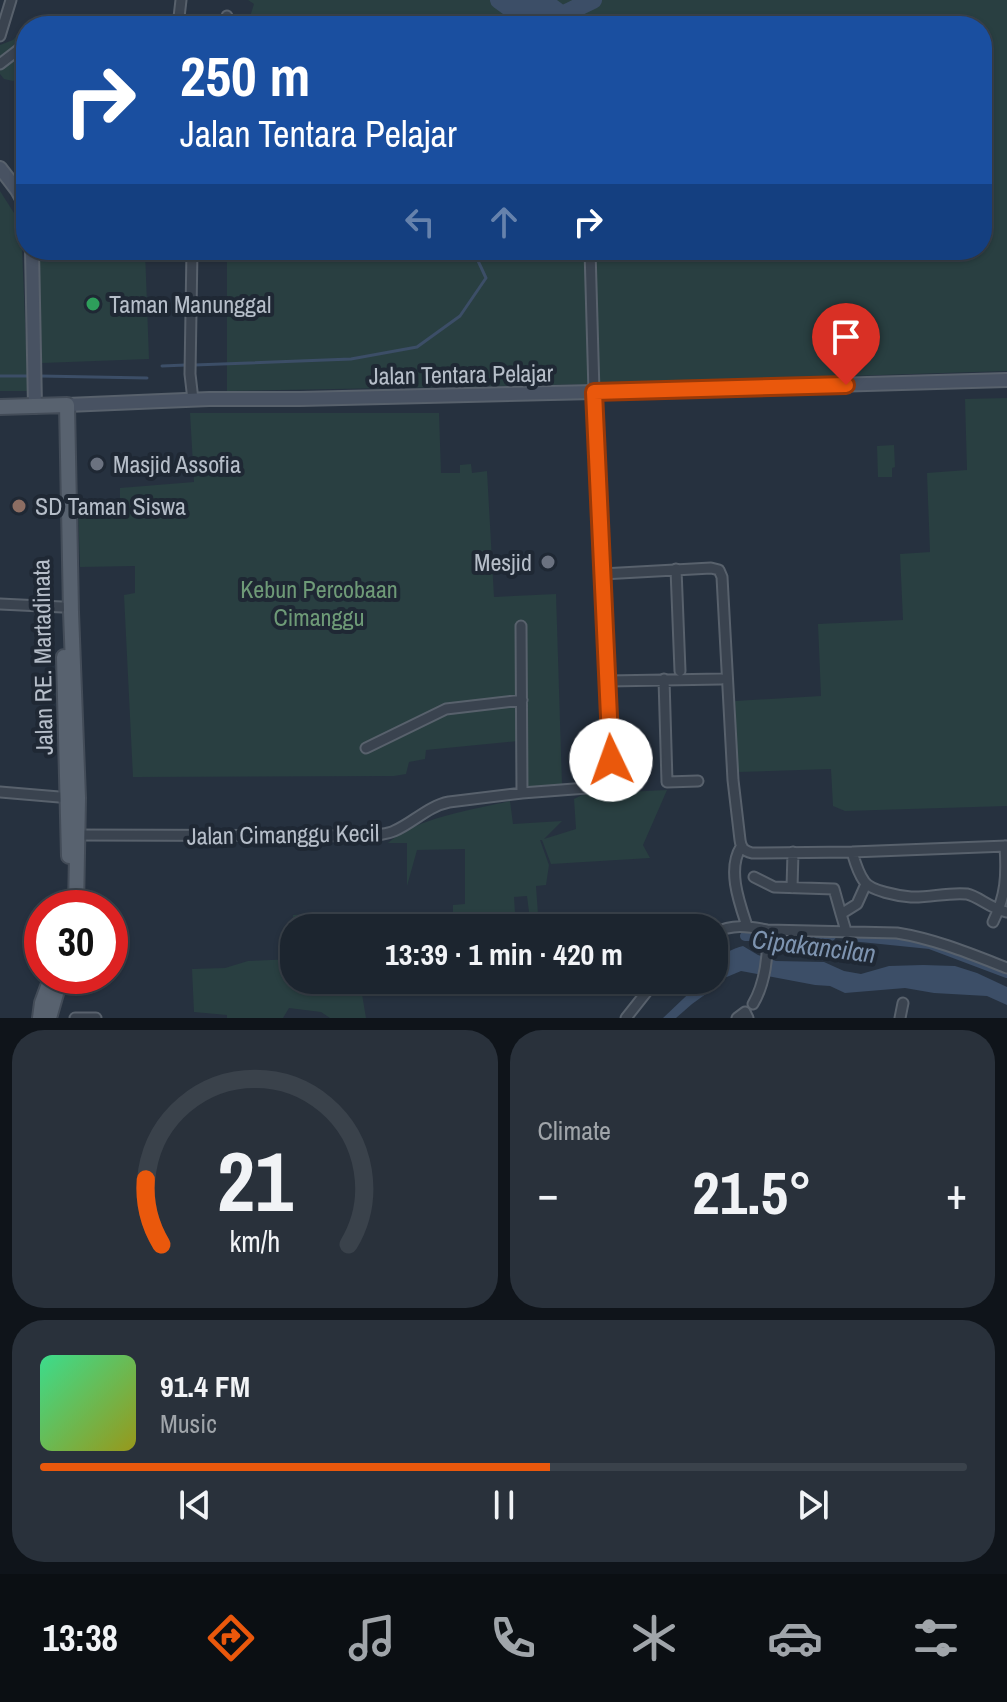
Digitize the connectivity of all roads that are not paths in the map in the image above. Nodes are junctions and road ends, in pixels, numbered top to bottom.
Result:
1 (6, 6) edge
2 (0, 36) edge
3 (16, 52) edge
4 (0, 64) edge
5 (0, 168) edge
6 (16, 183) edge
7 (32, 260) edge
8 (192, 260) edge
9 (590, 260) edge
10 (1007, 380) edge
11 (594, 392) junction
12 (193, 400) junction
13 (63, 406) junction
14 (0, 407) edge
15 (35, 407) junction
16 (65, 502) junction
17 (676, 569) junction
18 (602, 574) junction
19 (0, 604) edge
20 (62, 607) junction
21 (521, 626) dead end
22 (680, 671) dead end
23 (664, 679) junction
24 (721, 679) dead end
25 (608, 681) junction
26 (522, 700) junction
27 (366, 748) dead end
28 (698, 781) dead end
29 (0, 792) edge
30 (522, 793) junction
31 (72, 798) junction
32 (74, 835) junction
33 (1006, 846) edge
34 (741, 847) junction
35 (793, 852) junction
36 (852, 852) junction
37 (1007, 874) edge
38 (754, 877) dead end
39 (866, 884) junction
40 (792, 888) junction
41 (70, 890) edge
42 (76, 890) edge
43 (1003, 911) edge
44 (841, 914) junction
45 (993, 922) dead end
46 (728, 926) edge
47 (747, 926) junction
48 (846, 931) junction
49 (767, 933) junction
50 (1007, 968) edge
51 (45, 994) edge
52 (56, 994) edge
53 (645, 994) edge
54 (903, 1003) dead end
55 (753, 1004) dead end
56 (40, 1018) edge
57 (49, 1018) edge
58 (75, 1018) edge
59 (96, 1018) edge
60 (626, 1018) edge
61 (737, 1018) edge
62 (748, 1018) edge
63 (900, 1018) edge

1 - 2 street
3 - 4 street
5 - 6 main road
7 - 15 main road
8 - 12 street
9 - 11 street, Jalan Cimanggu Kecil
10 - 11 main road, Jalan Tentara Pelajar
11 - 12 main road, Jalan Tentara Pelajar
11 - 18 street, Jalan Cimanggu Kecil
12 - 13 main road, Jalan Tentara Pelajar
13 - 15 main road
13 - 16 main road, Jalan RE. Martadinata
14 - 15 main road
16 - 20 main road, Jalan RE. Martadinata
16 - 31 main road, Jalan RE. Martadinata
17 - 18 street
17 - 22 street
17 - 34 street
18 - 25 street, Jalan Cimanggu Kecil
19 - 20 street
20 - 31 main road, Jalan RE. Martadinata
21 - 26 street
23 - 24 street
23 - 25 street
23 - 28 street
25 - 30 street, Jalan Cimanggu Kecil
26 - 27 street
26 - 30 street
29 - 31 street
30 - 32 street, Jalan Cimanggu Kecil
31 - 32 main road, Jalan RE. Martadinata
32 - 41 main road, Jalan RE. Martadinata
32 - 42 main road
33 - 36 street
33 - 37 street
34 - 35 street
34 - 47 street
35 - 36 street
35 - 40 street
36 - 39 street
37 - 43 street
38 - 40 street
39 - 43 street
39 - 44 street
40 - 44 street
43 - 45 street
44 - 48 street
46 - 47 street
47 - 49 street
48 - 49 street
48 - 50 street
49 - 55 street
51 - 56 main road
52 - 57 main road
53 - 60 street
54 - 63 street
58 - 59 street
61 - 62 street

